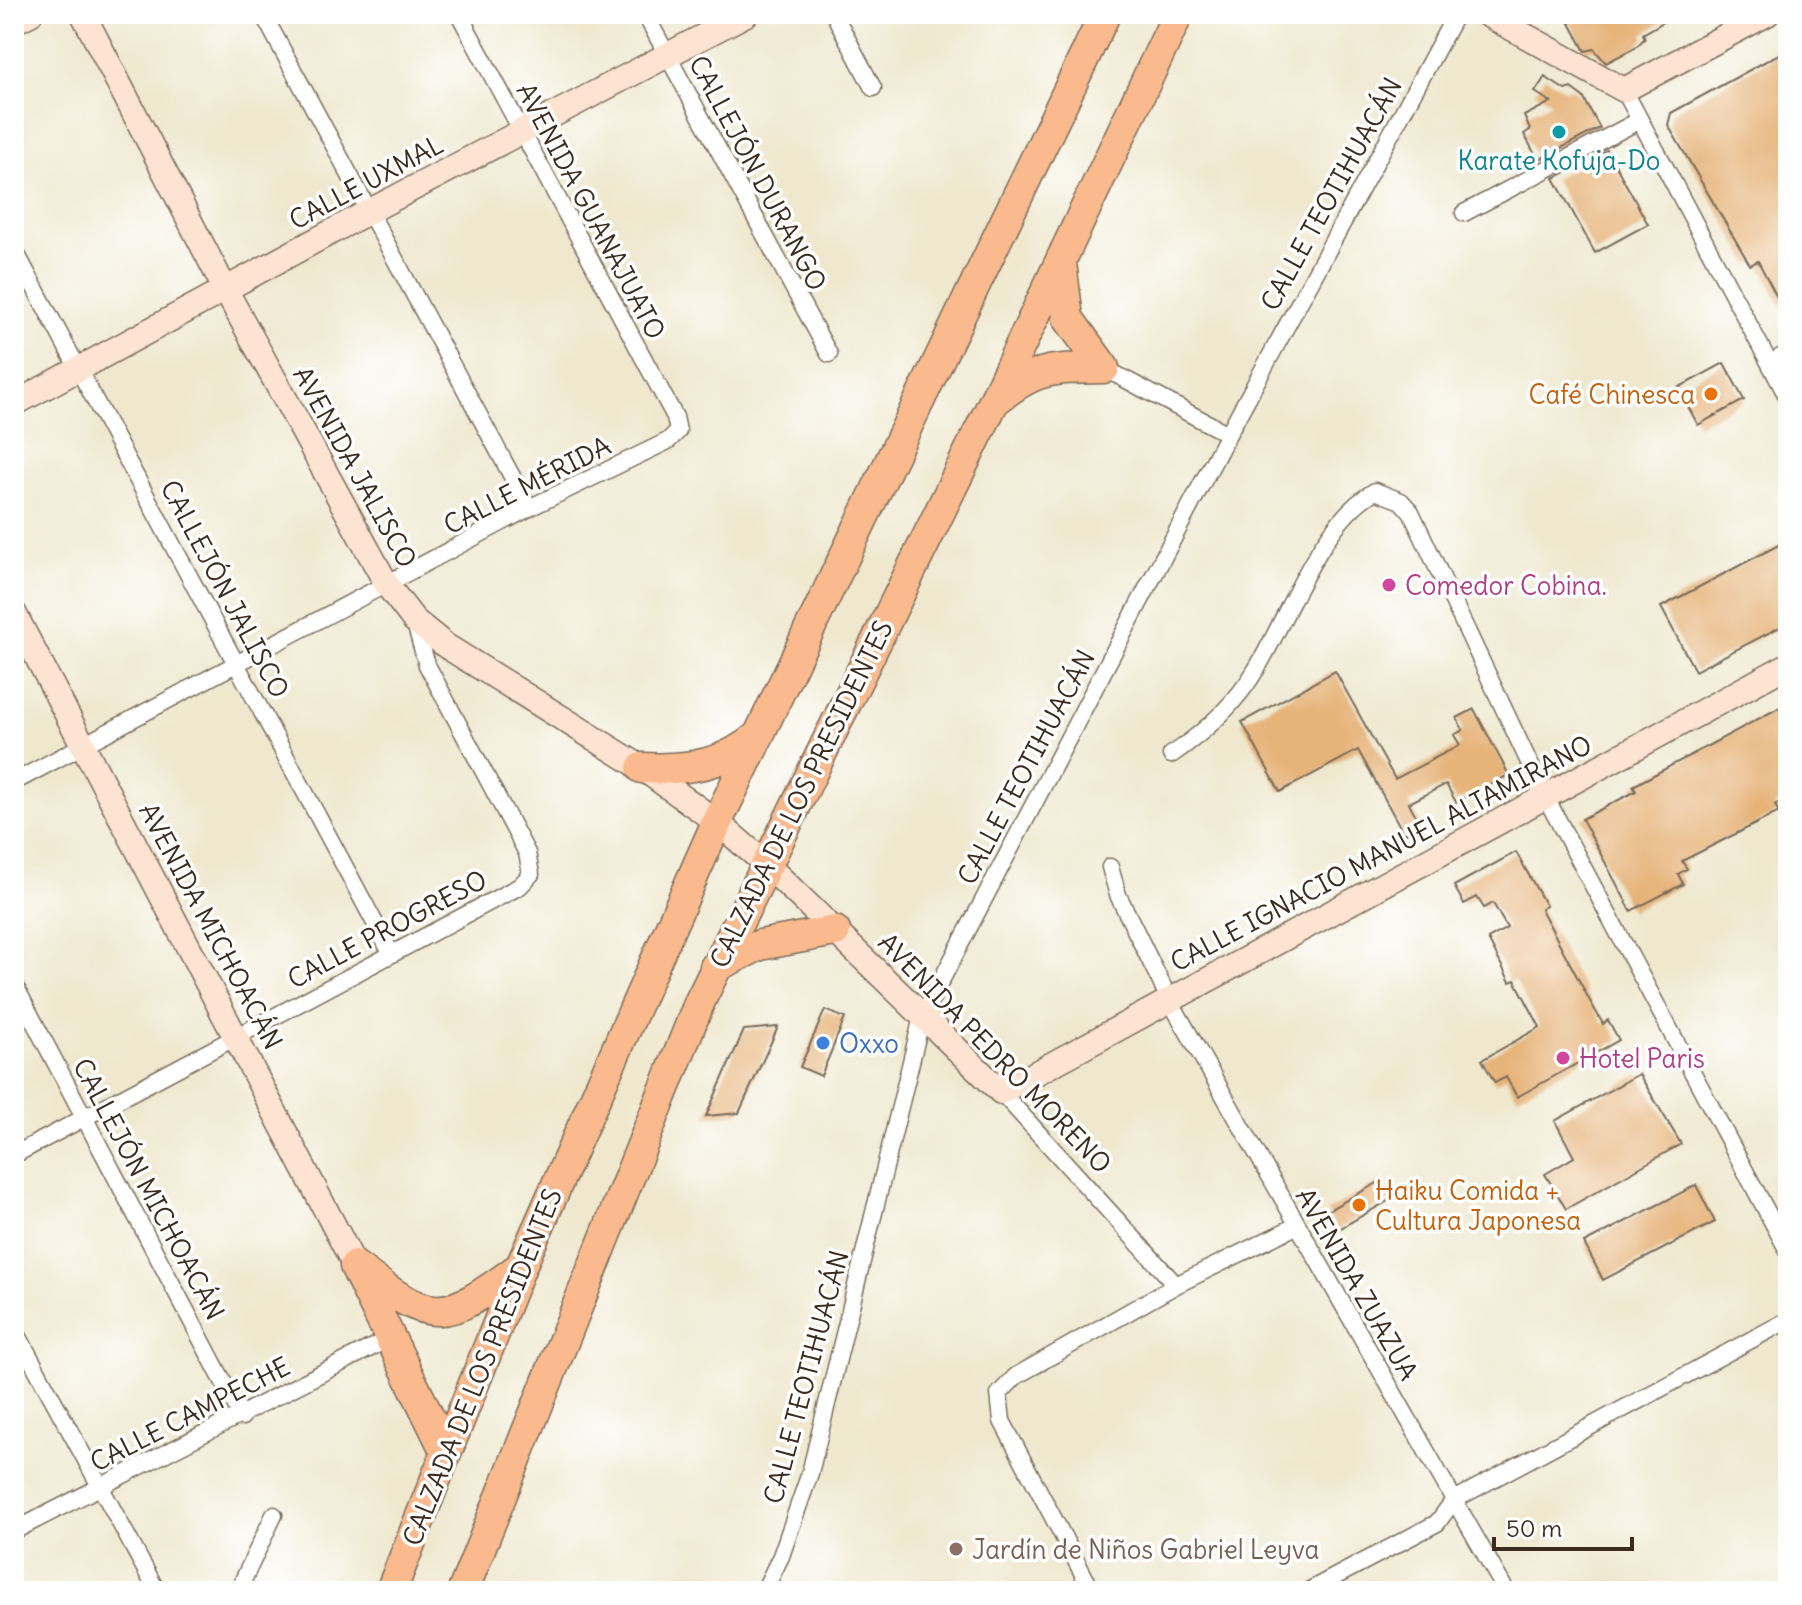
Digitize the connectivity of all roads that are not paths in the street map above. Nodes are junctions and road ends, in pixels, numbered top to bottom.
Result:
1 (30, 14) edge
2 (83, 14) edge
3 (263, 14) edge
4 (459, 14) edge
5 (645, 14) edge
6 (746, 14) edge
7 (834, 14) edge
8 (1081, 14) edge
9 (1105, 14) edge
10 (1178, 14) edge
11 (1456, 14) edge
12 (1486, 14) edge
13 (1767, 14) edge
14 (14, 22) edge
15 (667, 54) junction
16 (873, 88) dead end
17 (1624, 90) junction
18 (1066, 94) junction
19 (1640, 120) junction
20 (521, 132) junction
21 (368, 212) junction
22 (1464, 213) dead end
23 (14, 249) edge
24 (1061, 260) junction
25 (225, 289) junction
26 (1788, 353) edge
27 (829, 354) dead end
28 (1770, 363) junction
29 (1104, 368) junction
30 (78, 369) junction
31 (1788, 398) edge
32 (994, 401) junction
33 (14, 404) edge
34 (678, 431) joint
35 (1228, 434) junction
36 (529, 508) junction
37 (387, 585) junction
38 (14, 613) edge
39 (414, 620) junction
40 (237, 662) junction
41 (1788, 665) edge
42 (760, 734) junction
43 (84, 746) junction
44 (1171, 755) dead end
45 (642, 768) junction
46 (14, 782) edge
47 (1545, 796) junction
48 (717, 822) junction
49 (768, 866) junction
50 (1110, 867) dead end
51 (835, 931) junction
52 (391, 953) junction
53 (715, 967) junction
54 (14, 984) edge
55 (1169, 999) junction
56 (922, 1017) junction
57 (237, 1036) junction
58 (1001, 1092) junction
59 (83, 1117) junction
60 (14, 1155) edge
61 (1296, 1226) junction
62 (1788, 1251) edge
63 (355, 1266) junction
64 (521, 1266) junction
65 (1176, 1285) junction
66 (1788, 1320) edge
67 (14, 1328) edge
68 (388, 1339) junction
69 (242, 1417) junction
70 (446, 1452) junction
71 (98, 1487) junction
72 (1454, 1500) junction
73 (274, 1515) dead end
74 (14, 1531) edge
75 (157, 1591) edge
76 (238, 1591) edge
77 (391, 1591) edge
78 (463, 1591) edge
79 (764, 1591) edge
80 (1092, 1591) edge
81 (1308, 1591) edge
82 (1506, 1591) edge

1 - 14 street
2 - 25 street, AVENIDA JALISCO
3 - 21 street
4 - 20 street, AVENIDA GUANAJUATO
5 - 15 street, CALLEJÓN DURANGO
6 - 15 street, CALLE UXMAL
7 - 16 street
8 - 18 highway
9 - 18 highway, CALZADA DE LOS PRESIDENTES
10 - 24 highway, CALZADA DE LOS PRESIDENTES
11 - 35 street, CALLE TEOTIHUACÁN
12 - 17 street
13 - 17 street
15 - 20 street, CALLE UXMAL
15 - 27 street, CALLEJÓN DURANGO
17 - 19 street
18 - 42 highway, CALZADA DE LOS PRESIDENTES
19 - 22 street
19 - 28 street
20 - 21 street, CALLE UXMAL
20 - 34 street, AVENIDA GUANAJUATO
21 - 25 street, CALLE UXMAL
21 - 36 street
23 - 30 street, CALLEJÓN JALISCO
24 - 29 highway
24 - 32 highway, CALZADA DE LOS PRESIDENTES
25 - 30 street, CALLE UXMAL
25 - 37 street, AVENIDA JALISCO
26 - 28 street
28 - 31 street
29 - 32 highway
29 - 35 street
30 - 33 street, CALLE UXMAL
30 - 40 street, CALLEJÓN JALISCO
32 - 49 highway, CALZADA DE LOS PRESIDENTES
34 - 36 street, CALLE MÉRIDA
35 - 56 street, CALLE TEOTIHUACÁN
36 - 37 street, CALLE MÉRIDA
37 - 39 street, AVENIDA JALISCO
37 - 40 street, CALLE MÉRIDA
38 - 43 street, AVENIDA MICHOACÁN
39 - 45 street, AVENIDA JALISCO
39 - 52 street, CALLE PROGRESO
40 - 43 street, CALLE MÉRIDA
40 - 52 street, CALLEJÓN JALISCO
41 - 47 street, CALLE IGNACIO MANUEL ALTAMIRANO
42 - 45 highway
42 - 48 highway, CALZADA DE LOS PRESIDENTES
43 - 46 street, CALLE MÉRIDA
43 - 57 street, AVENIDA MICHOACÁN
44 - 47 street
45 - 48 street, AVENIDA JALISCO
47 - 55 street, CALLE IGNACIO MANUEL ALTAMIRANO
47 - 62 street
48 - 49 street, AVENIDA JALISCO
48 - 64 highway, CALZADA DE LOS PRESIDENTES
49 - 51 street, AVENIDA PEDRO MORENO
49 - 53 highway, CALZADA DE LOS PRESIDENTES
50 - 55 street, AVENIDA ZUAZUA
51 - 53 highway
51 - 56 street, AVENIDA PEDRO MORENO
52 - 57 street, CALLE PROGRESO
53 - 78 highway, CALZADA DE LOS PRESIDENTES
54 - 59 street, CALLEJÓN MICHOACÁN
55 - 58 street, CALLE IGNACIO MANUEL ALTAMIRANO
55 - 61 street, AVENIDA ZUAZUA
56 - 58 street, AVENIDA PEDRO MORENO
56 - 79 street, CALLE TEOTIHUACÁN
57 - 59 street, CALLE PROGRESO
57 - 63 street, AVENIDA MICHOACÁN
58 - 65 street, AVENIDA PEDRO MORENO
59 - 60 street, CALLE PROGRESO
59 - 69 street, CALLEJÓN MICHOACÁN
61 - 65 street
61 - 72 street, AVENIDA ZUAZUA
63 - 64 highway
63 - 68 highway
64 - 70 highway, CALZADA DE LOS PRESIDENTES
65 - 80 street
66 - 72 street
67 - 71 street
68 - 69 street, CALLE CAMPECHE
68 - 70 highway
69 - 71 street, CALLE CAMPECHE
70 - 77 highway, CALZADA DE LOS PRESIDENTES
71 - 74 street, CALLE CAMPECHE
71 - 75 street
72 - 81 street
72 - 82 street, AVENIDA ZUAZUA
73 - 76 street

